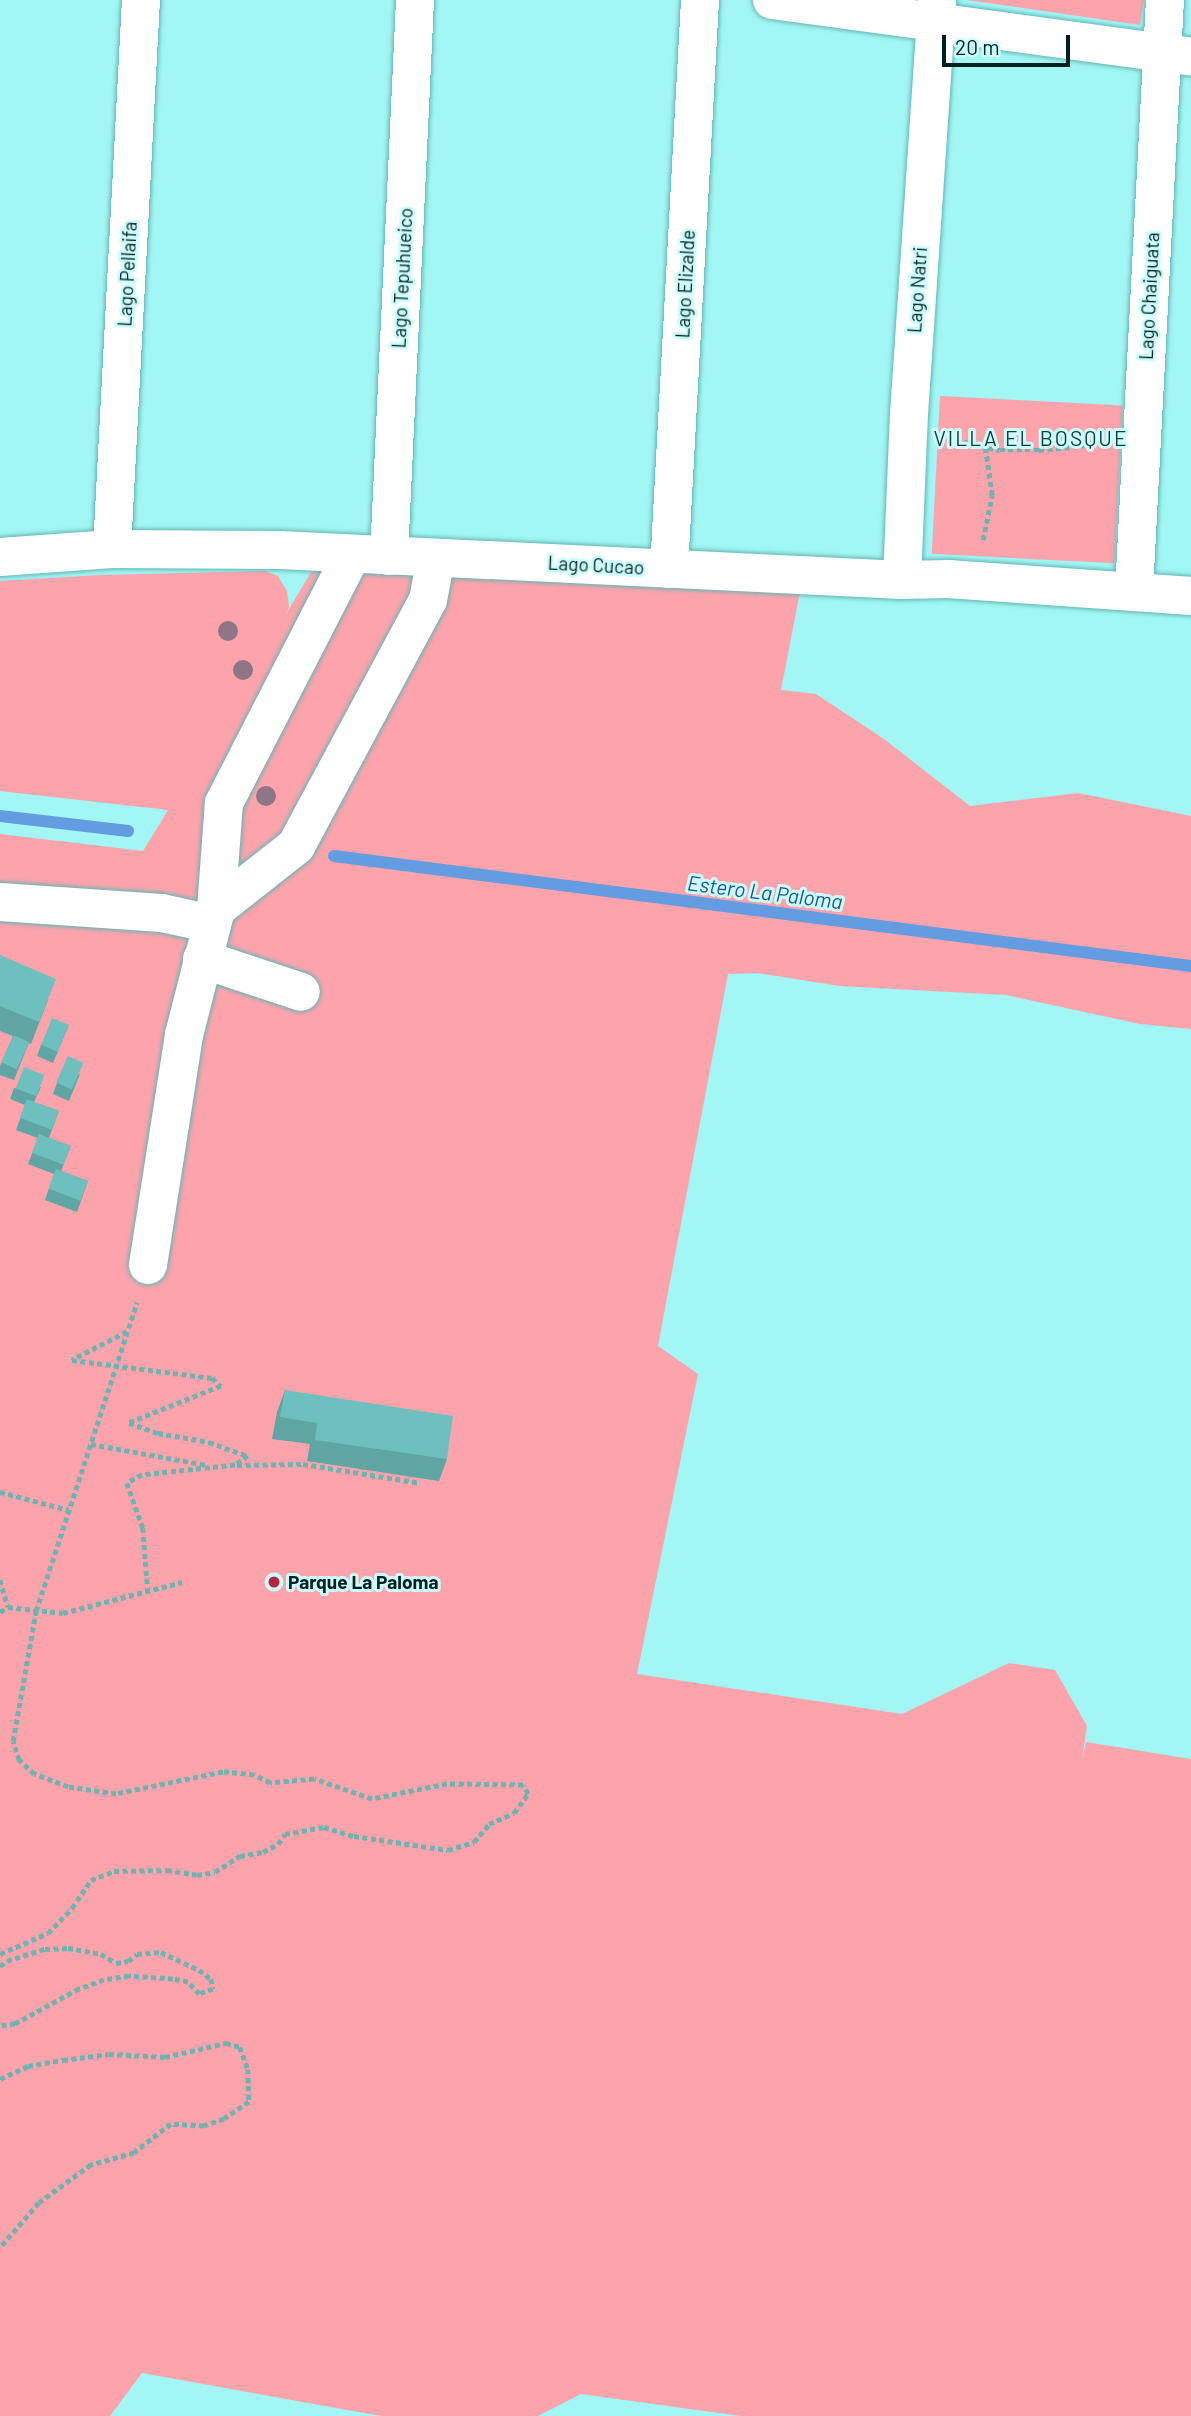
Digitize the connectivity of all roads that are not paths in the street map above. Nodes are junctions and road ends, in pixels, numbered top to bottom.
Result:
1 (141, 0) edge
2 (415, 0) edge
3 (700, 0) edge
4 (772, 0) edge
5 (1165, 0) edge
6 (936, 11) edge
7 (1176, 55) edge
8 (112, 549) junction
9 (371, 555) junction
10 (0, 557) edge
11 (436, 558) junction
12 (669, 569) junction
13 (902, 580) junction
14 (1134, 591) junction
15 (1191, 596) edge
16 (0, 902) edge
17 (210, 931) junction
18 (301, 992) dead end
19 (148, 1265) dead end

1 - 8 street, Lago Pellaifa
2 - 9 street, Lago Tepuhueico
3 - 12 street, Lago Elizalde
4 - 6 street
5 - 7 street, Lago Chaiguata
6 - 7 street
6 - 13 street, Lago Natri
7 - 14 street, Lago Chaiguata
8 - 9 street, Lago Cucao
8 - 10 street, Lago Cucao
9 - 11 street, Lago Cucao
9 - 17 street
11 - 12 street, Lago Cucao
11 - 17 street
12 - 13 street, Lago Cucao
13 - 14 street, Lago Cucao
14 - 15 street, Lago Cucao
16 - 17 street
17 - 18 street
17 - 19 street

